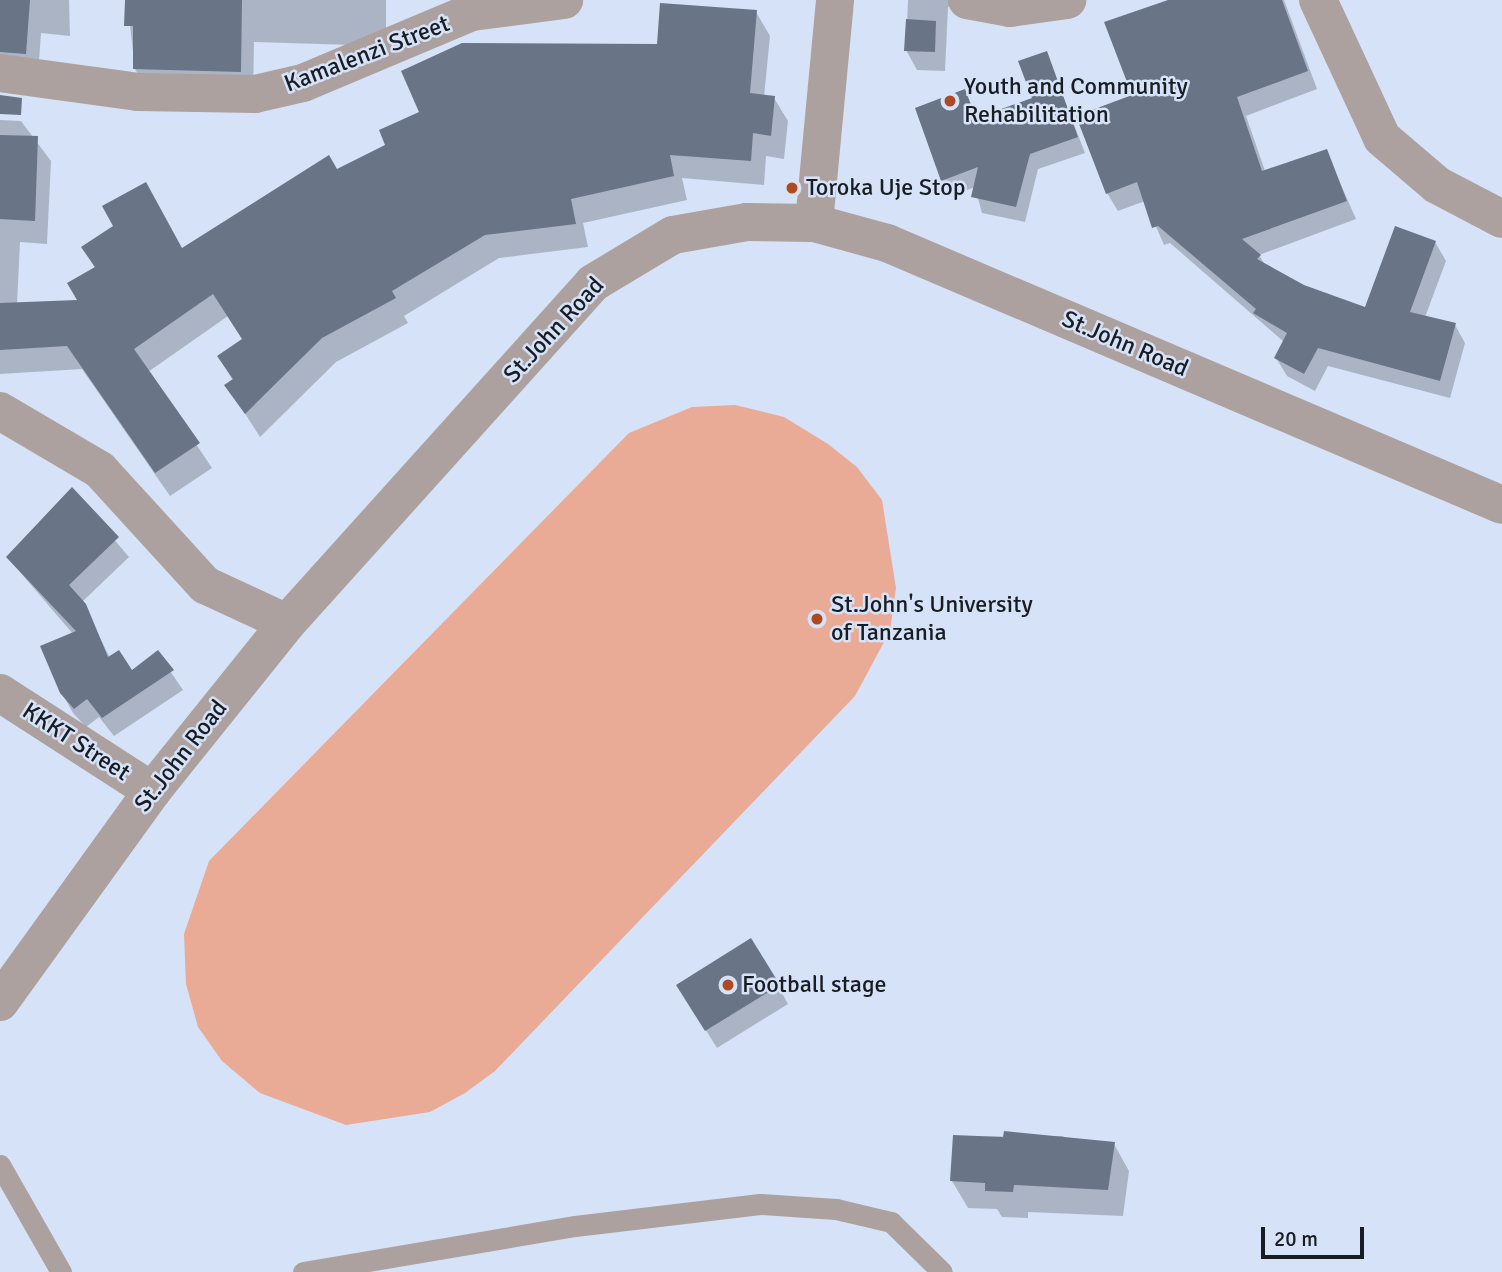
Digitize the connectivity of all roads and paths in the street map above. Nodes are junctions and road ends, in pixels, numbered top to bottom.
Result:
1 (564, 0) edge
2 (835, 0) edge
3 (967, 0) edge
4 (1067, 0) edge
5 (1318, 0) edge
6 (472, 6) edge
7 (0, 72) edge
8 (1502, 219) edge
9 (814, 223) junction
10 (0, 411) edge
11 (1502, 505) edge
12 (287, 623) junction
13 (0, 693) edge
14 (152, 791) junction
15 (0, 1002) edge
16 (0, 1165) edge
17 (61, 1272) edge
18 (303, 1272) edge
19 (942, 1272) edge

1 - 6 street, Kamalenzi Street
2 - 9 street
3 - 4 street
5 - 8 street
6 - 7 street, Kamalenzi Street
9 - 11 street, St.John Road
9 - 12 street, St.John Road
10 - 12 street
12 - 14 street, St.John Road
13 - 14 street, KKKT Street
14 - 15 street, St.John Road
16 - 17 lane
18 - 19 lane

